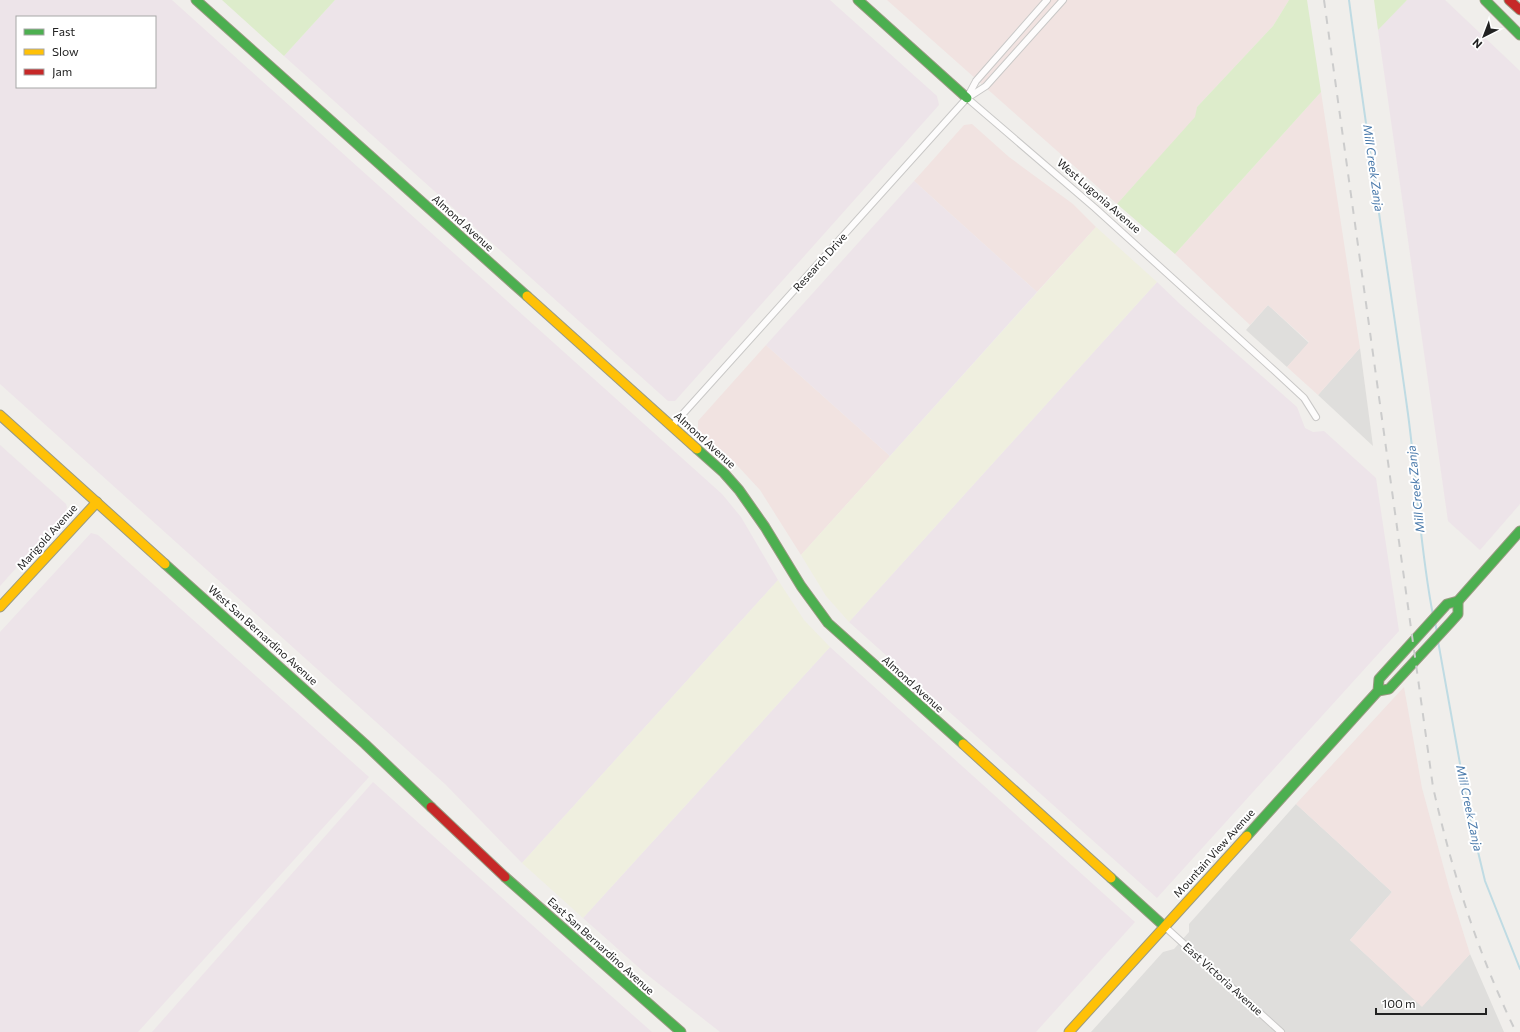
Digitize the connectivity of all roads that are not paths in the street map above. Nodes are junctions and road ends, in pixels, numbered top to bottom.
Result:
1 (196, 0) edge
2 (858, 0) edge
3 (1047, 0) edge
4 (1063, 0) edge
5 (1486, 0) edge
6 (1508, 0) edge
7 (1520, 10) edge
8 (1520, 35) edge
9 (967, 98) junction
10 (0, 415) edge
11 (1316, 417) dead end
12 (672, 426) junction
13 (97, 502) junction
14 (1520, 531) edge
15 (1458, 601) junction
16 (0, 607) edge
17 (1378, 691) junction
18 (506, 878) joint
19 (1164, 926) junction
20 (681, 1032) edge
21 (1069, 1032) edge
22 (1281, 1032) edge

1 - 12 main road, Almond Avenue
2 - 9 main road, West Lugonia Avenue
3 - 9 street, Research Drive
4 - 9 street, Research Drive
5 - 8 main road
6 - 7 main road
9 - 11 street, West Lugonia Avenue
9 - 12 street, Research Drive
10 - 13 main road, West San Bernardino Avenue
12 - 19 main road, Almond Avenue
13 - 16 main road, Marigold Avenue
13 - 18 main road, West San Bernardino Avenue
14 - 15 main road, Mountain View Avenue
15 - 17 main road, Mountain View Avenue
15 - 17 main road, Mountain View Avenue
17 - 19 main road, Mountain View Avenue
18 - 20 main road, East San Bernardino Avenue
19 - 21 main road, Mountain View Avenue
19 - 22 street, East Victoria Avenue

